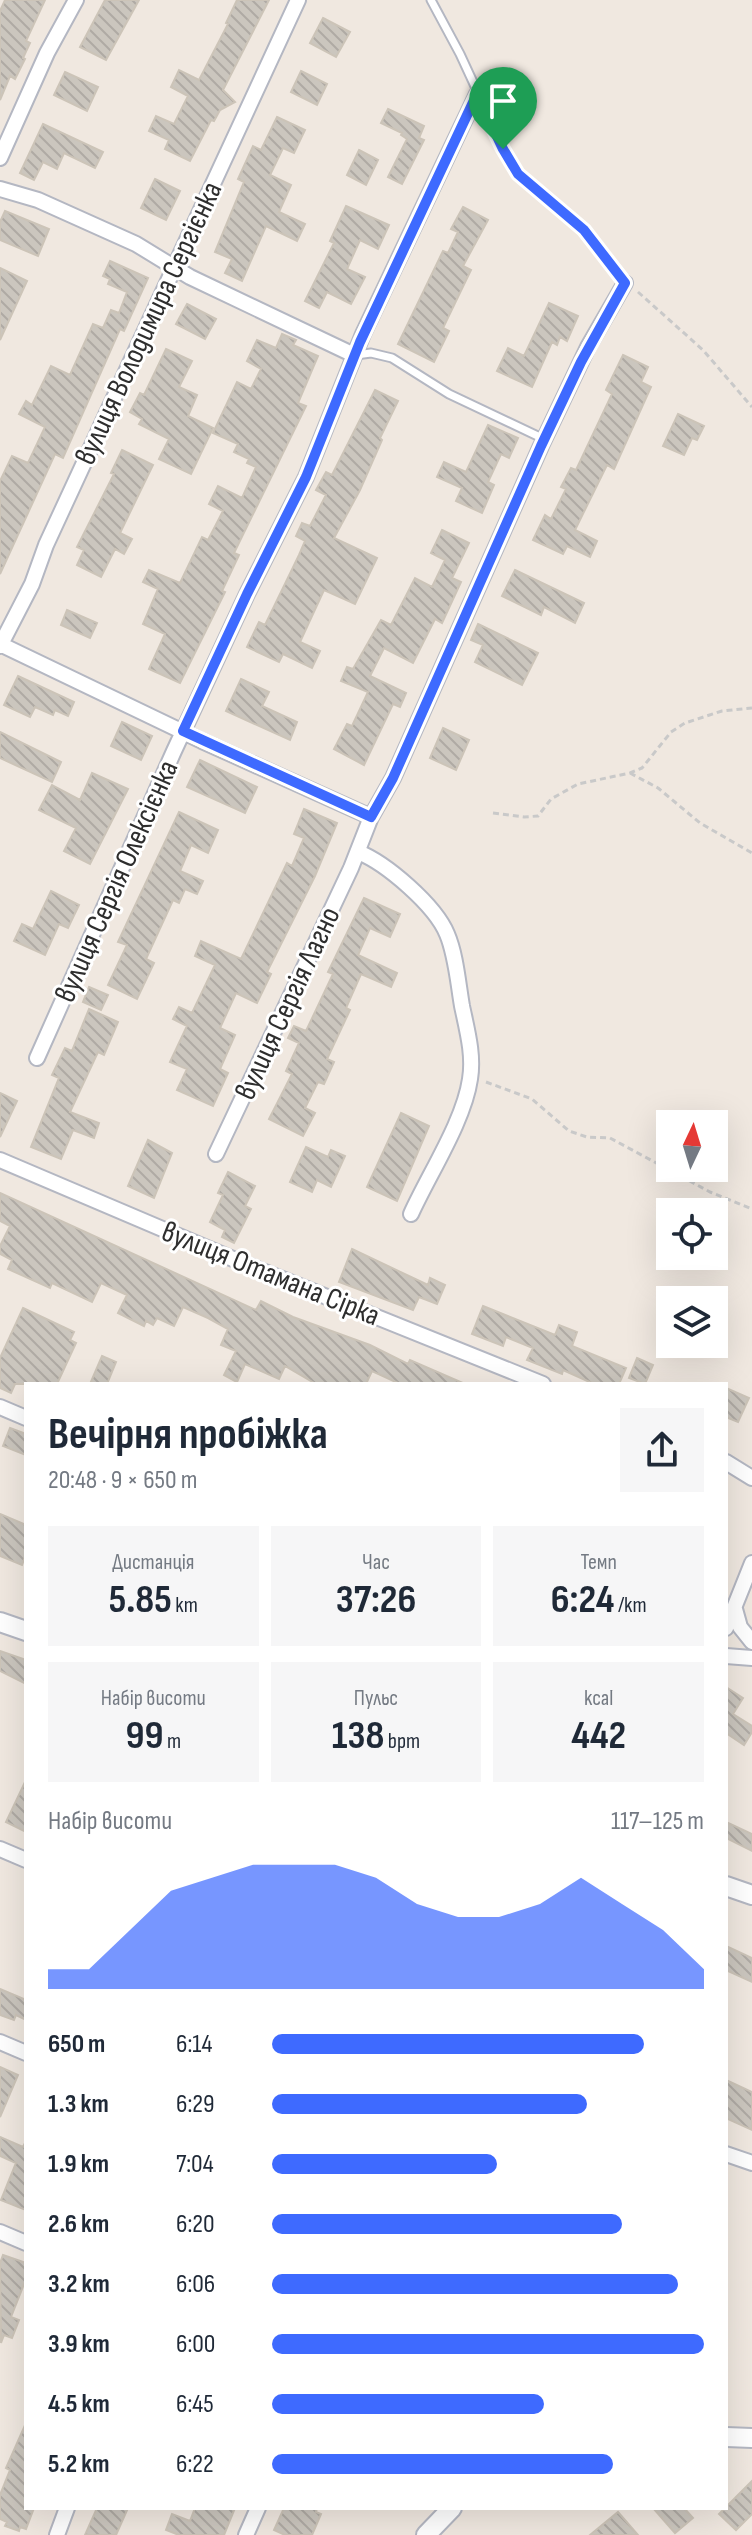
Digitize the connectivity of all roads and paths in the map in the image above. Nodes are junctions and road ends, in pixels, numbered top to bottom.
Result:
1 (76, 0) edge
2 (298, 0) edge
3 (431, 0) edge
4 (477, 94) junction
5 (0, 158) edge
6 (0, 189) edge
7 (175, 267) junction
8 (625, 283) junction
9 (354, 355) junction
10 (752, 407) edge
11 (544, 439) junction
12 (0, 645) edge
13 (752, 708) edge
14 (183, 731) junction
15 (630, 773) junction
16 (493, 813) dead end
17 (371, 817) junction
18 (358, 852) junction
19 (752, 853) edge
20 (37, 1058) dead end
21 (470, 1079) junction
22 (216, 1154) dead end
23 (0, 1160) edge
24 (752, 1209) edge
25 (411, 1214) dead end
26 (538, 1382) edge
27 (0, 1407) edge
28 (24, 1417) edge
29 (728, 1463) edge
30 (752, 1478) edge
31 (752, 1563) edge
32 (735, 1609) junction
33 (0, 1622) edge
34 (728, 1624) edge
35 (24, 1630) edge
36 (752, 1642) edge
37 (728, 1656) edge
38 (752, 1658) edge
39 (0, 1849) edge
40 (24, 1859) edge
41 (728, 1887) edge
42 (752, 1895) edge
43 (0, 2042) edge
44 (24, 2052) edge
45 (728, 2156) edge
46 (752, 2163) edge
47 (0, 2232) edge
48 (24, 2242) edge
49 (728, 2437) edge
50 (752, 2438) edge
51 (66, 2510) edge
52 (257, 2510) edge
53 (450, 2510) edge
54 (57, 2535) edge
55 (246, 2535) edge
56 (426, 2535) edge

1 - 5 street
2 - 7 street, вулиця Володимира Сергієнка
3 - 4 lane
4 - 8 lane
4 - 9 street, вулиця Сергія Олексієнка
6 - 7 street
7 - 9 street
7 - 12 street, вулиця Володимира Сергієнка
8 - 10 path
8 - 11 street, вулиця Сергія Лагно
9 - 11 lane
9 - 14 street, вулиця Сергія Олексієнка
11 - 17 street, вулиця Сергія Лагно
12 - 14 street
13 - 15 path
14 - 17 street
14 - 20 street, вулиця Сергія Олексієнка
15 - 16 path
15 - 19 path
17 - 18 street, вулиця Сергія Лагно
18 - 21 street
18 - 22 street, вулиця Сергія Лагно
21 - 24 path
21 - 25 street
23 - 26 street, вулиця Отамана Сірка
27 - 28 street
29 - 30 street
31 - 32 street
32 - 34 street
32 - 36 street
33 - 35 street
37 - 38 street
39 - 40 street
41 - 42 street
43 - 44 street
45 - 46 street
47 - 48 street
49 - 50 street
51 - 54 street
52 - 55 street
53 - 56 street

